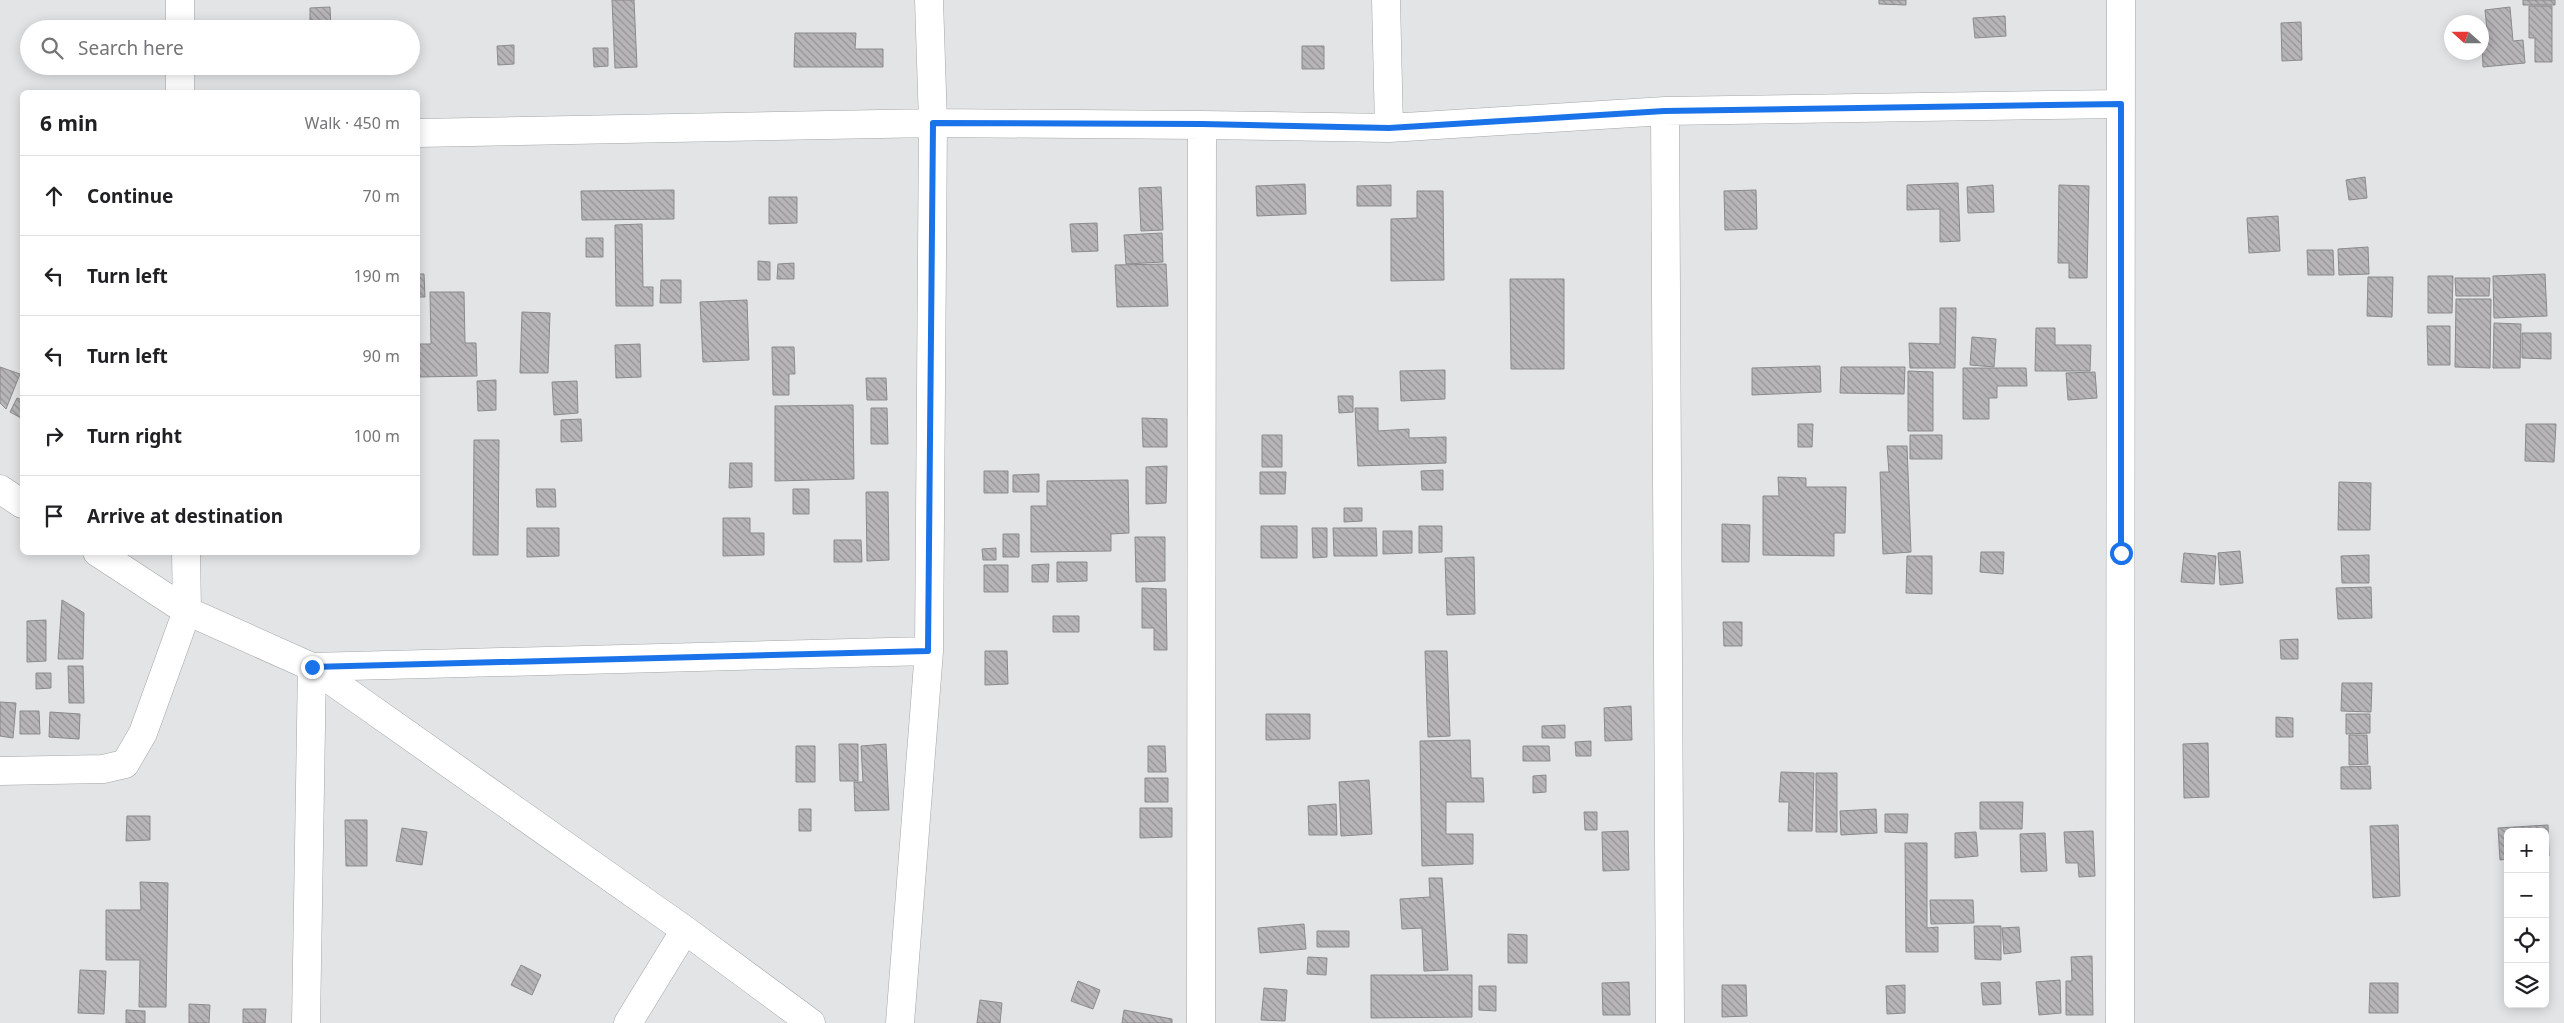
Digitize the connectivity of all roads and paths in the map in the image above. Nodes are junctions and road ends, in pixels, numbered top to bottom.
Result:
1 (180, 0) edge
2 (929, 0) edge
3 (1386, 0) edge
4 (2121, 0) edge
5 (180, 20) edge
6 (180, 75) edge
7 (180, 90) edge
8 (2121, 104) junction
9 (1664, 111) junction
10 (933, 123) junction
11 (1202, 124) junction
12 (1389, 128) junction
13 (420, 133) edge
14 (0, 489) edge
15 (20, 503) edge
16 (102, 555) edge
17 (186, 555) edge
18 (187, 611) junction
19 (928, 651) junction
20 (312, 667) junction
21 (0, 771) edge
22 (685, 930) junction
23 (306, 1023) edge
24 (628, 1023) edge
25 (811, 1023) edge
26 (900, 1023) edge
27 (1201, 1023) edge
28 (1670, 1023) edge
29 (2120, 1023) edge

1 - 5 street
2 - 10 street
3 - 12 street
4 - 8 street
6 - 7 street
8 - 9 street
8 - 29 street
9 - 12 street
9 - 28 street
10 - 11 street
10 - 13 street
10 - 19 street
11 - 12 street
11 - 27 street
14 - 15 street
16 - 18 street
17 - 18 street
18 - 20 street
18 - 21 street
19 - 20 street
19 - 26 street
20 - 22 street
20 - 23 street
22 - 24 street
22 - 25 street

